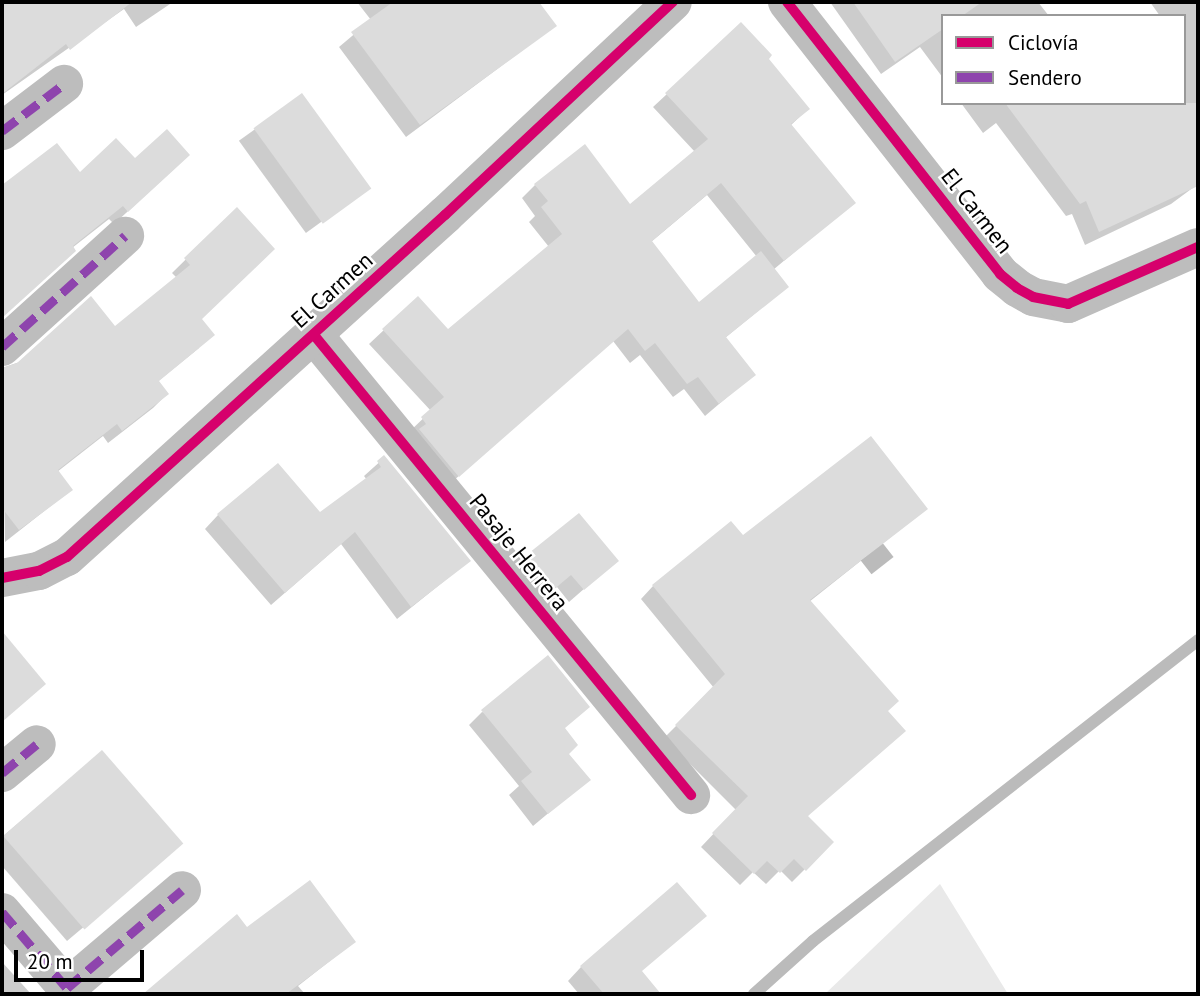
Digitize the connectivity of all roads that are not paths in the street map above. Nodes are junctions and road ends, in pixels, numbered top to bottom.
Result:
1 (673, 2) edge
2 (787, 2) edge
3 (64, 85) dead end
4 (2, 131) edge
5 (125, 236) dead end
6 (1198, 247) edge
7 (314, 335) junction
8 (2, 347) edge
9 (2, 578) edge
10 (37, 744) dead end
11 (2, 773) edge
12 (691, 795) dead end
13 (182, 890) dead end
14 (2, 912) edge
15 (69, 991) edge

1 - 7 street, El Carmen
2 - 6 street, El Carmen
3 - 4 street
5 - 8 street
7 - 9 street, El Carmen
7 - 12 street, Pasaje Herrera
10 - 11 street
13 - 15 street
14 - 15 street

